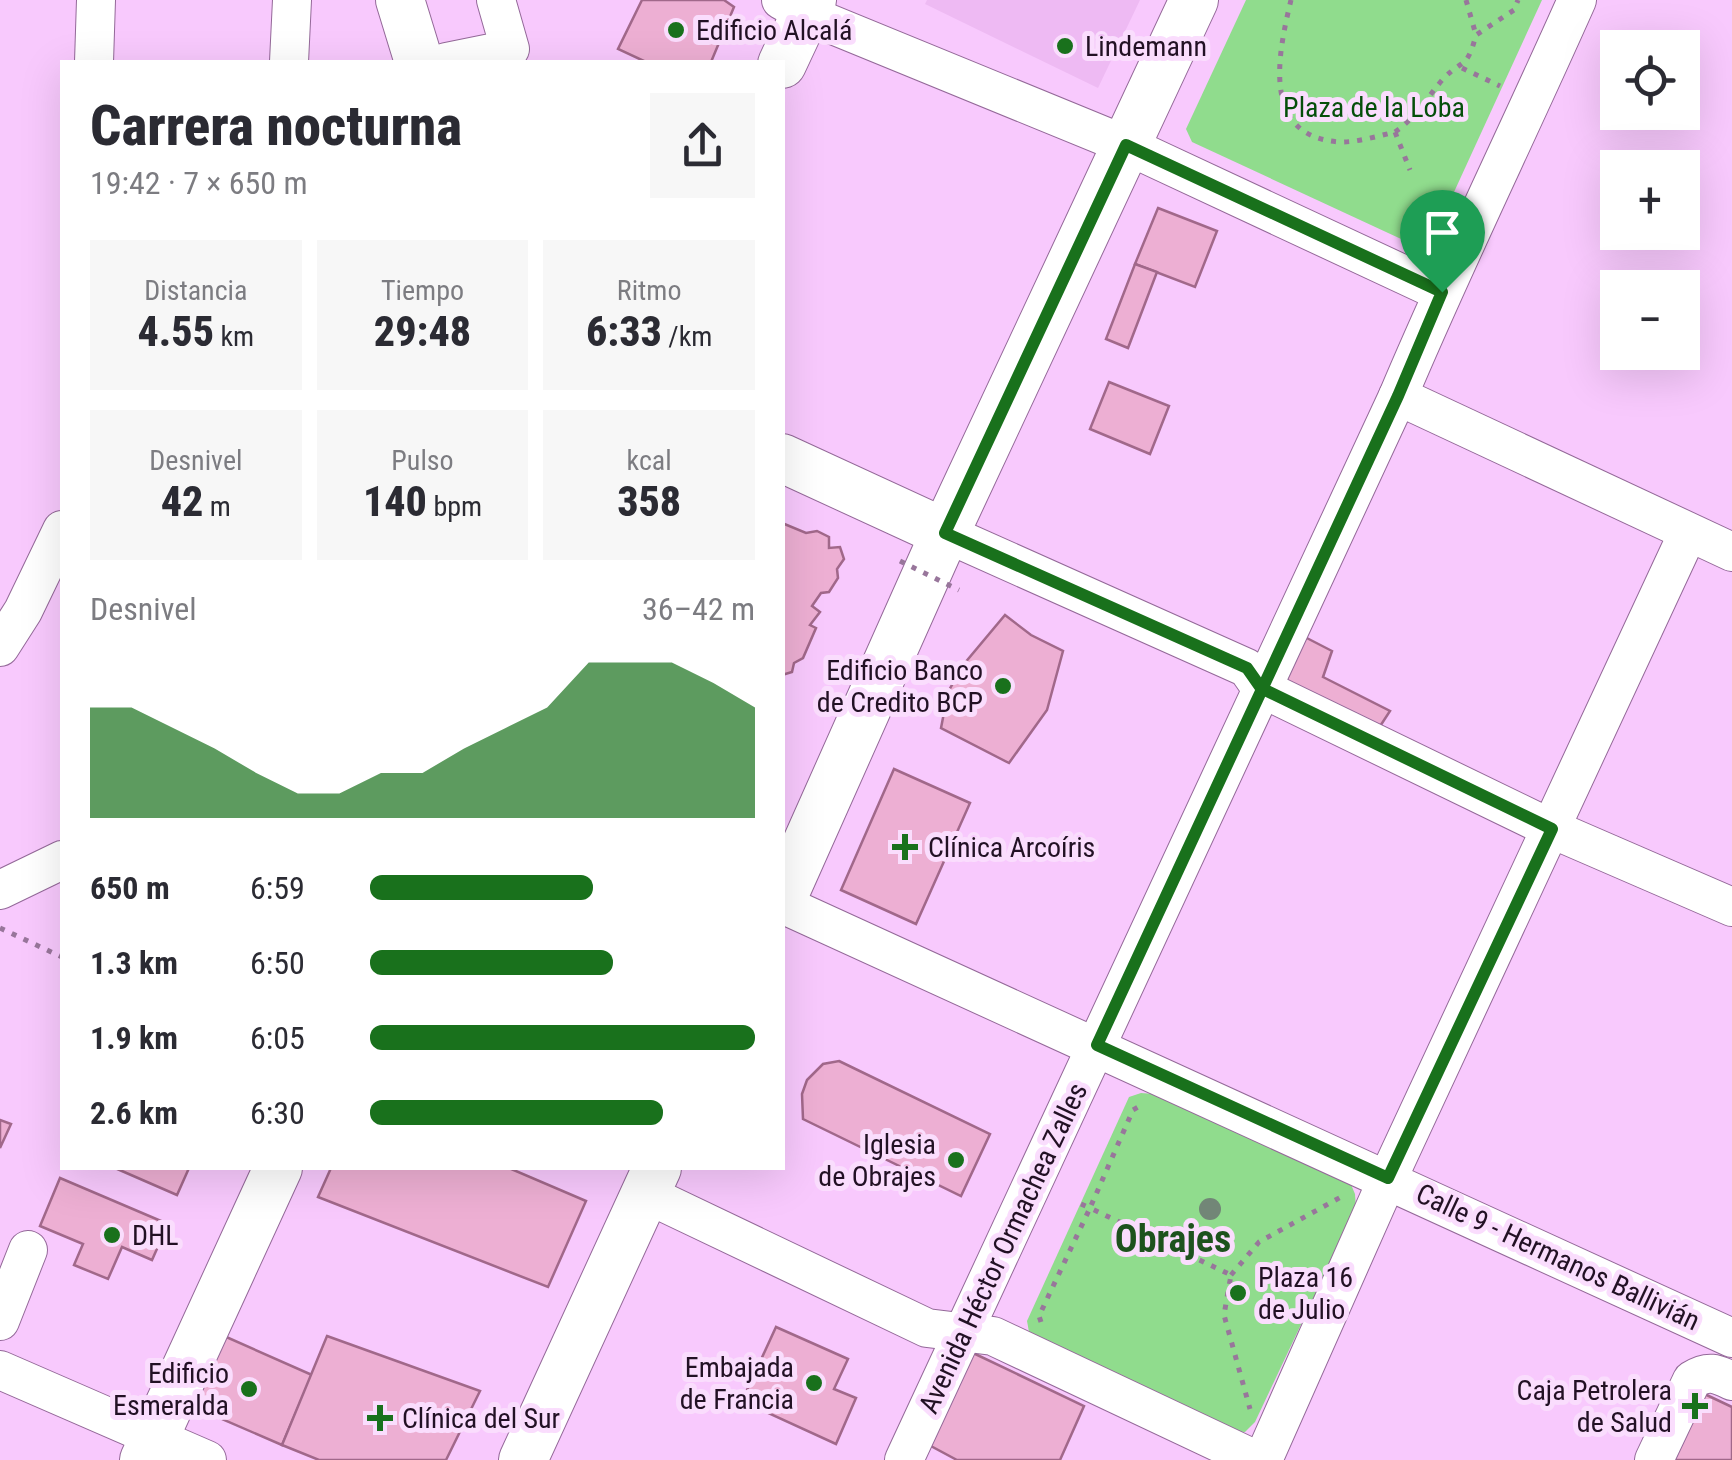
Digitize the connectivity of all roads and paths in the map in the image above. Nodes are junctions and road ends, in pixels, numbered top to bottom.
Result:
1 (96, 0) edge
2 (292, 0) edge
3 (400, 0) edge
4 (496, 0) edge
5 (1194, 0) edge
6 (1292, 0) edge
7 (1466, 0) edge
8 (1518, 0) edge
9 (1577, 0) edge
10 (800, 4) edge
11 (1476, 35) junction
12 (94, 60) edge
13 (289, 60) edge
14 (418, 60) edge
15 (457, 60) edge
16 (783, 60) edge
17 (1462, 68) junction
18 (1509, 90) dead end
19 (1395, 132) junction
20 (1126, 145) junction
21 (1410, 170) dead end
22 (1442, 292) junction
23 (1398, 396) junction
24 (785, 459) edge
25 (60, 533) edge
26 (945, 533) junction
27 (1688, 533) junction
28 (1732, 552) edge
29 (900, 561) dead end
30 (958, 590) dead end
31 (12, 609) edge
32 (0, 648) edge
33 (1261, 688) junction
34 (1552, 829) junction
35 (60, 861) edge
36 (0, 890) edge
37 (785, 895) edge
38 (785, 903) edge
39 (1732, 907) edge
40 (0, 928) edge
41 (60, 955) edge
42 (1097, 1045) junction
43 (1152, 1104) dead end
44 (277, 1170) edge
45 (1388, 1178) junction
46 (650, 1180) edge
47 (1336, 1187) dead end
48 (1342, 1197) junction
49 (1080, 1204) dead end
50 (1345, 1205) dead end
51 (1090, 1208) junction
52 (28, 1250) dead end
53 (1231, 1275) junction
54 (0, 1321) edge
55 (1042, 1326) dead end
56 (964, 1332) junction
57 (1732, 1338) edge
58 (0, 1370) edge
59 (1732, 1381) edge
60 (1259, 1398) dead end
61 (150, 1448) edge
62 (207, 1460) edge
63 (523, 1460) edge
64 (904, 1460) edge
65 (1260, 1460) edge
66 (1654, 1460) edge

1 - 12 street
2 - 13 street
3 - 14 main road
4 - 15 street
5 - 20 main road
6 - 19 path
7 - 11 path
8 - 11 path
9 - 22 street, Avenida Héctor Ormachea Zalles
10 - 16 main road
10 - 20 street
11 - 17 path
17 - 18 path
17 - 19 path
19 - 21 path
20 - 22 street
20 - 26 main road
22 - 23 street, Avenida Héctor Ormachea Zalles
23 - 27 street
23 - 33 street, Avenida Héctor Ormachea Zalles
24 - 26 main road
25 - 31 street
26 - 33 street
26 - 37 main road
27 - 28 street
27 - 34 street
29 - 30 path, bridge
31 - 32 street
33 - 34 street
33 - 42 street, Avenida Héctor Ormachea Zalles
34 - 39 street
34 - 45 street
35 - 36 street
38 - 42 street, Calle 9 - Hermanos Ballivián
40 - 41 path
42 - 45 street, Calle 9 - Hermanos Ballivián
42 - 56 street, Avenida Héctor Ormachea Zalles
43 - 51 path
44 - 61 main road
45 - 57 street, Calle 9 - Hermanos Ballivián
45 - 65 street
46 - 56 street
46 - 63 main road
47 - 48 path
48 - 50 path
48 - 53 path
49 - 51 path
51 - 53 path
51 - 55 path
52 - 54 street
53 - 60 path
56 - 64 street, Avenida Héctor Ormachea Zalles
56 - 65 street
58 - 61 street
59 - 66 street
61 - 62 street

